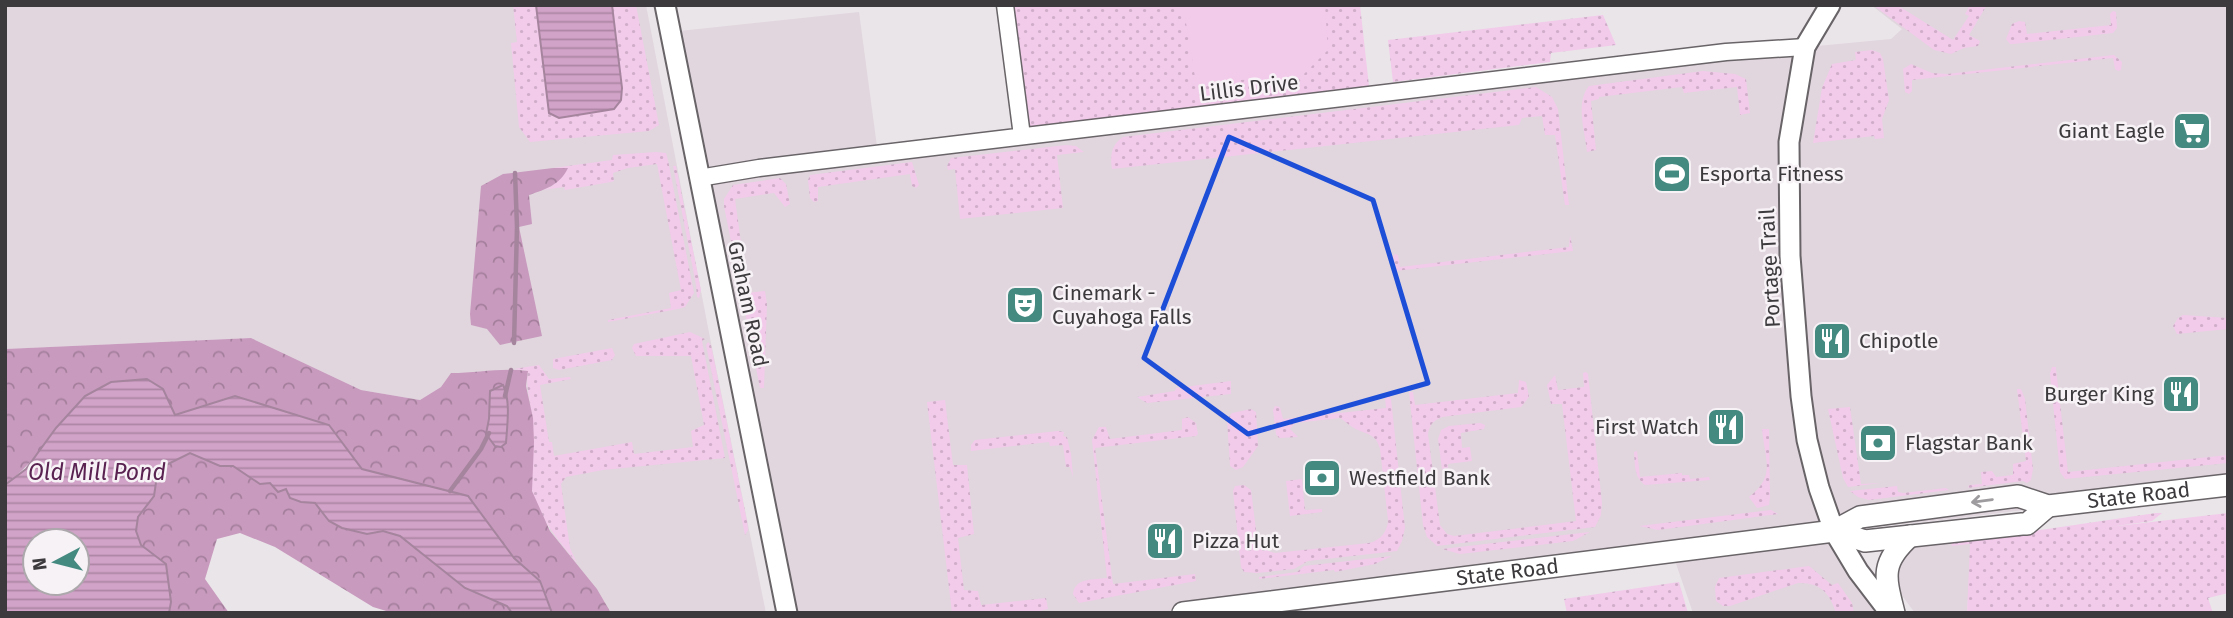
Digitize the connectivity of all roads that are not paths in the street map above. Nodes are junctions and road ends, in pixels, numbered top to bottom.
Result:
1 (665, 5) edge
2 (1005, 5) edge
3 (1830, 5) edge
4 (1805, 47) junction
5 (1022, 136) junction
6 (699, 178) junction
7 (2228, 485) edge
8 (2048, 506) junction
9 (1834, 531) junction
10 (1910, 536) junction
11 (787, 613) edge
12 (1183, 613) edge
13 (1892, 613) edge

1 - 6 main road, Graham Road
2 - 5 street
3 - 4 main road, Portage Trail
4 - 5 street, Lillis Drive
4 - 9 main road, Portage Trail
5 - 6 street, Lillis Drive
6 - 11 main road, Graham Road
7 - 8 main road, State Road
8 -> 9 main road, State Road
8 - 10 main road, State Road
9 - 10 main road, State Road
9 - 12 main road, State Road
9 - 13 main road, Portage Trail
10 - 13 main road

